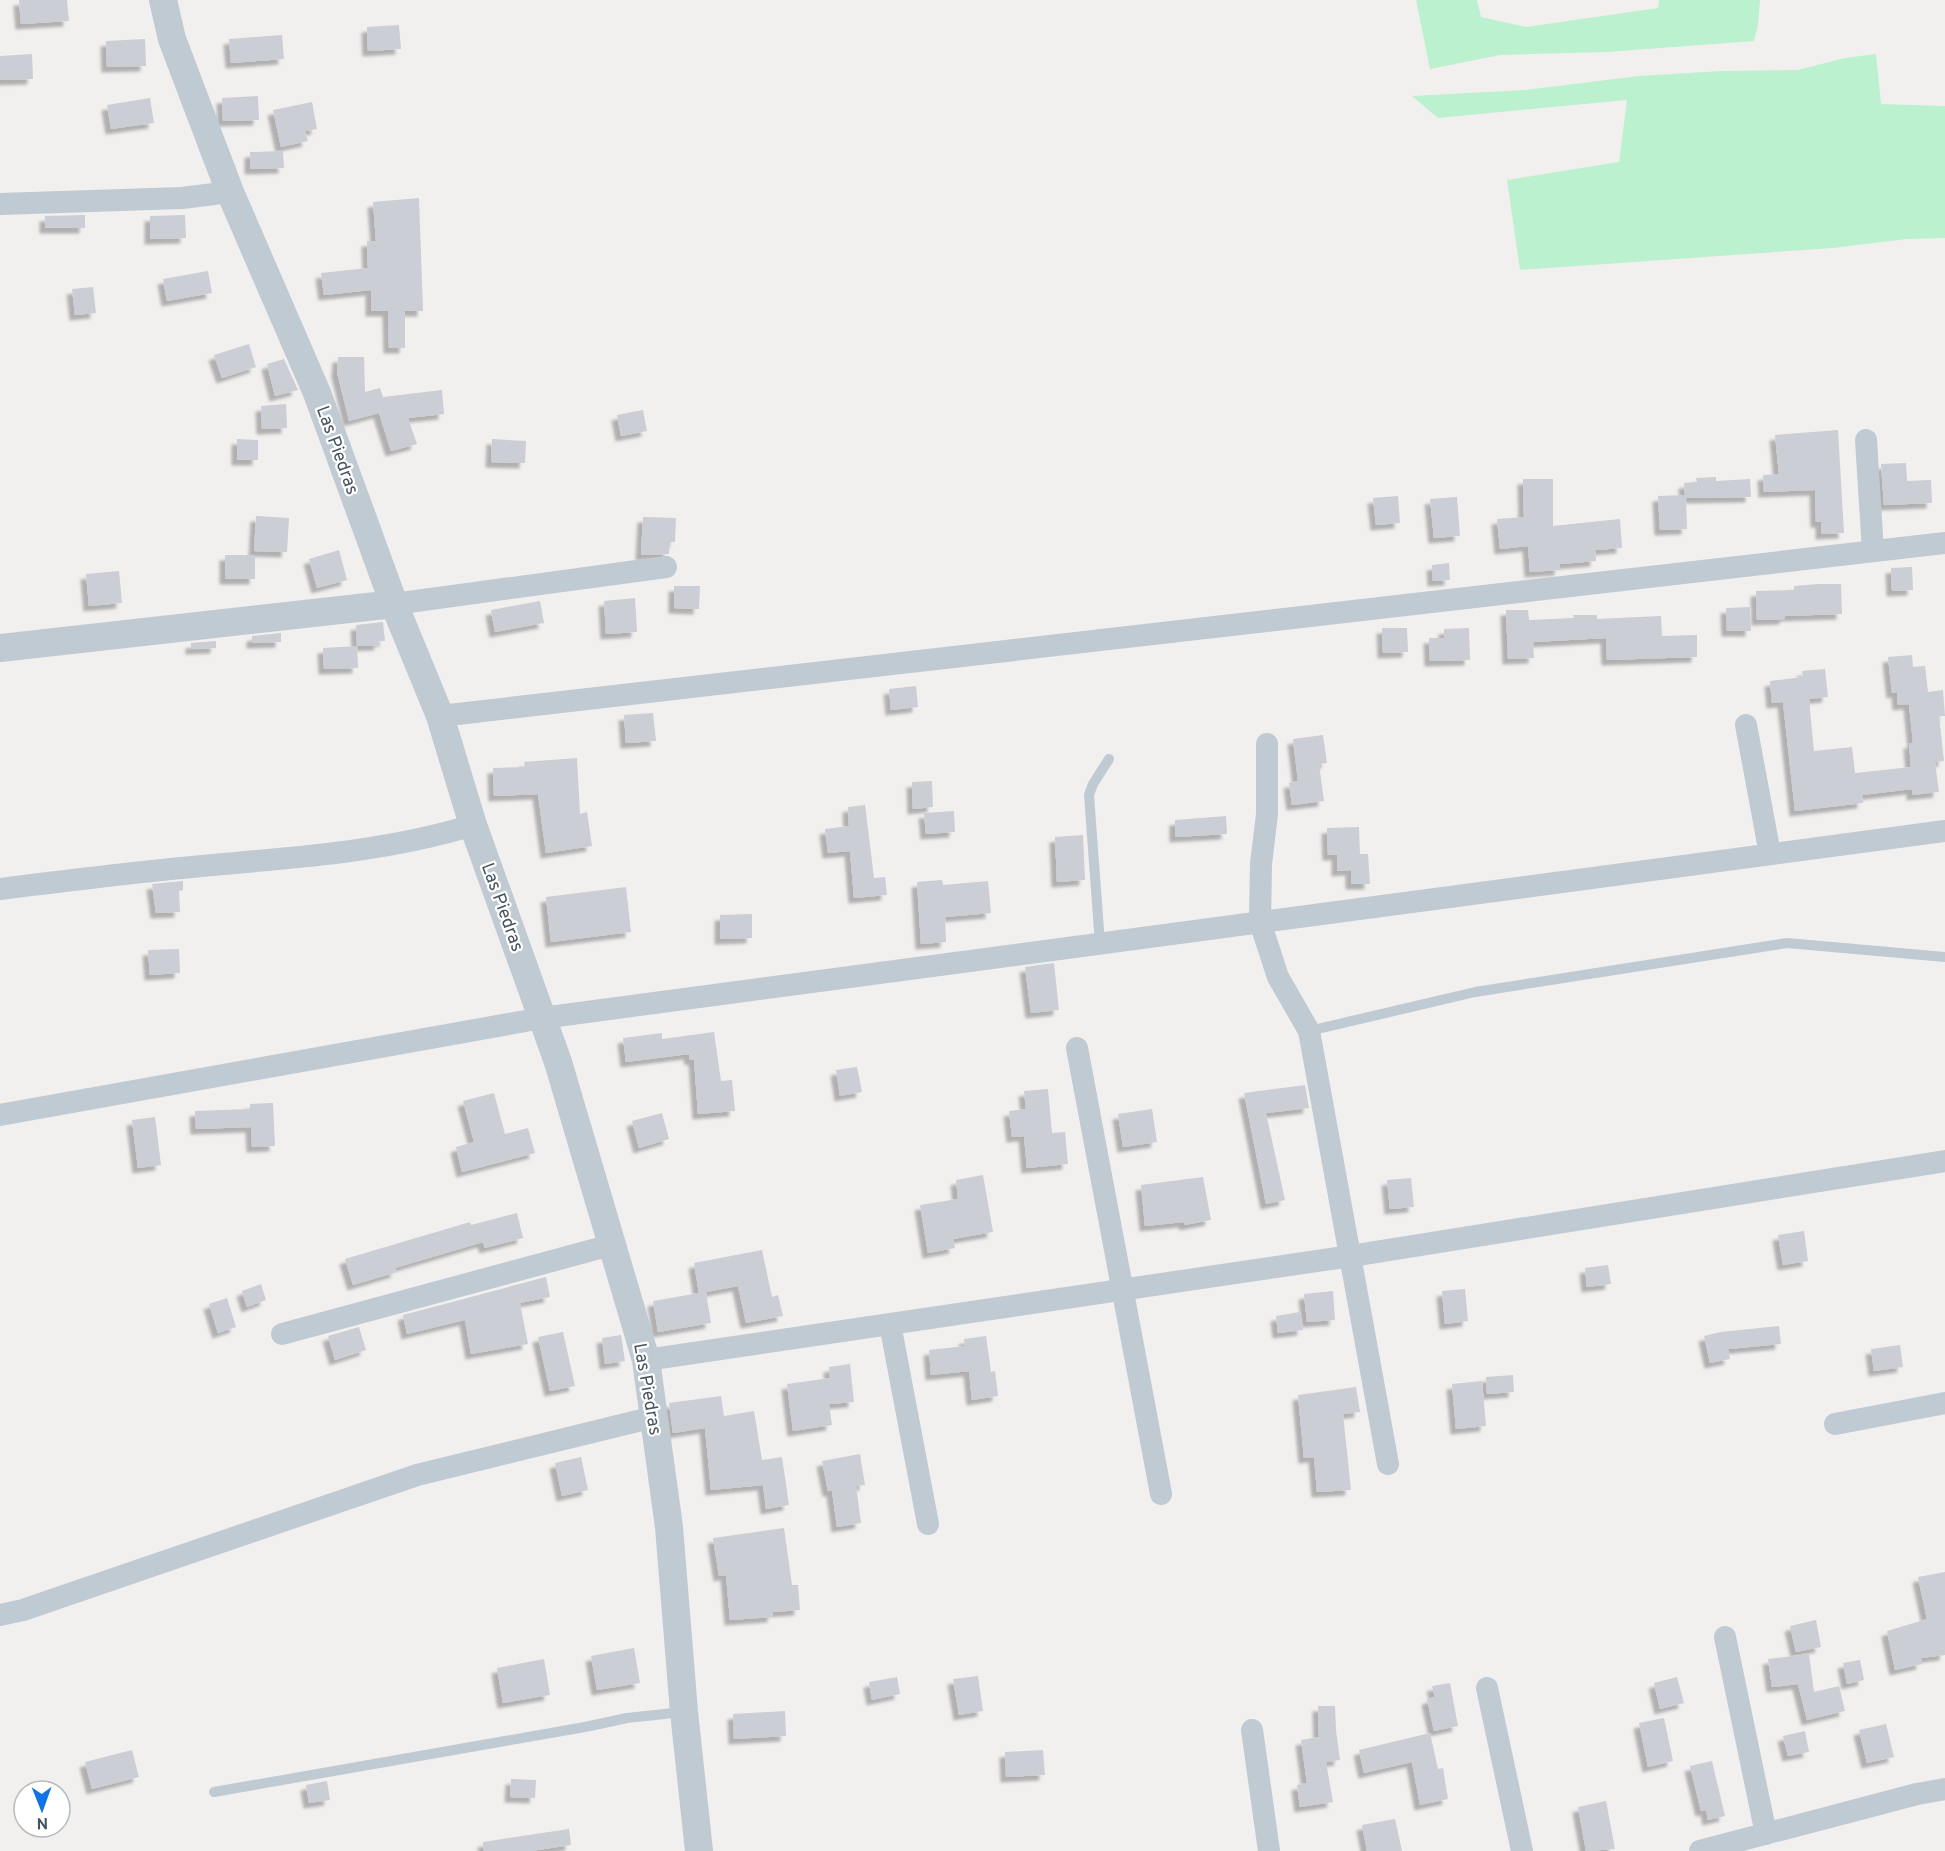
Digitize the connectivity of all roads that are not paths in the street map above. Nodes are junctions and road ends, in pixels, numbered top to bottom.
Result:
1 (163, 0) edge
2 (230, 192) junction
3 (0, 204) edge
4 (1866, 440) dead end
5 (1945, 543) edge
6 (1873, 551) junction
7 (666, 567) dead end
8 (394, 604) junction
9 (0, 648) edge
10 (440, 716) junction
11 (1746, 725) dead end
12 (1267, 744) dead end
13 (1109, 759) dead end
14 (473, 825) junction
15 (1945, 831) edge
16 (1770, 854) junction
17 (0, 889) edge
18 (1260, 922) junction
19 (1100, 944) junction
20 (1945, 957) edge
21 (542, 1018) junction
22 (1309, 1031) junction
23 (1077, 1048) dead end
24 (0, 1116) edge
25 (1945, 1161) edge
26 (611, 1245) junction
27 (1351, 1256) junction
28 (1123, 1290) junction
29 (890, 1324) junction
30 (282, 1334) dead end
31 (646, 1360) junction
32 (1945, 1403) edge
33 (654, 1417) junction
34 (1835, 1424) dead end
35 (1388, 1464) dead end
36 (1161, 1494) dead end
37 (928, 1524) dead end
38 (0, 1616) edge
39 (1725, 1637) dead end
40 (1487, 1688) dead end
41 (684, 1712) junction
42 (1252, 1730) dead end
43 (1945, 1789) edge
44 (214, 1792) dead end
45 (1766, 1834) junction
46 (699, 1851) edge
47 (1269, 1851) edge
48 (1522, 1851) edge
49 (1700, 1851) edge

1 - 2 street, Las Piedras
2 - 3 street
2 - 8 street, Las Piedras
4 - 6 street
5 - 6 street
6 - 10 street
7 - 8 street
8 - 9 street
8 - 10 street, Las Piedras
10 - 14 street, Las Piedras
11 - 16 street
12 - 18 street
13 - 19 lane
14 - 17 street
14 - 21 street, Las Piedras
15 - 16 street
16 - 18 street
18 - 19 street
18 - 22 street
19 - 21 street
20 - 22 lane
21 - 24 street
21 - 26 street, Las Piedras
22 - 27 street
23 - 28 street
25 - 27 street
26 - 30 street
26 - 31 street, Las Piedras
27 - 28 street
27 - 35 street
28 - 29 street
28 - 36 street
29 - 31 street
29 - 37 street
31 - 33 street, Las Piedras
32 - 34 street
33 - 38 street
33 - 41 street, Las Piedras
39 - 45 street
40 - 48 street
41 - 44 lane
41 - 46 street, Las Piedras
42 - 47 street
43 - 45 street
45 - 49 street

